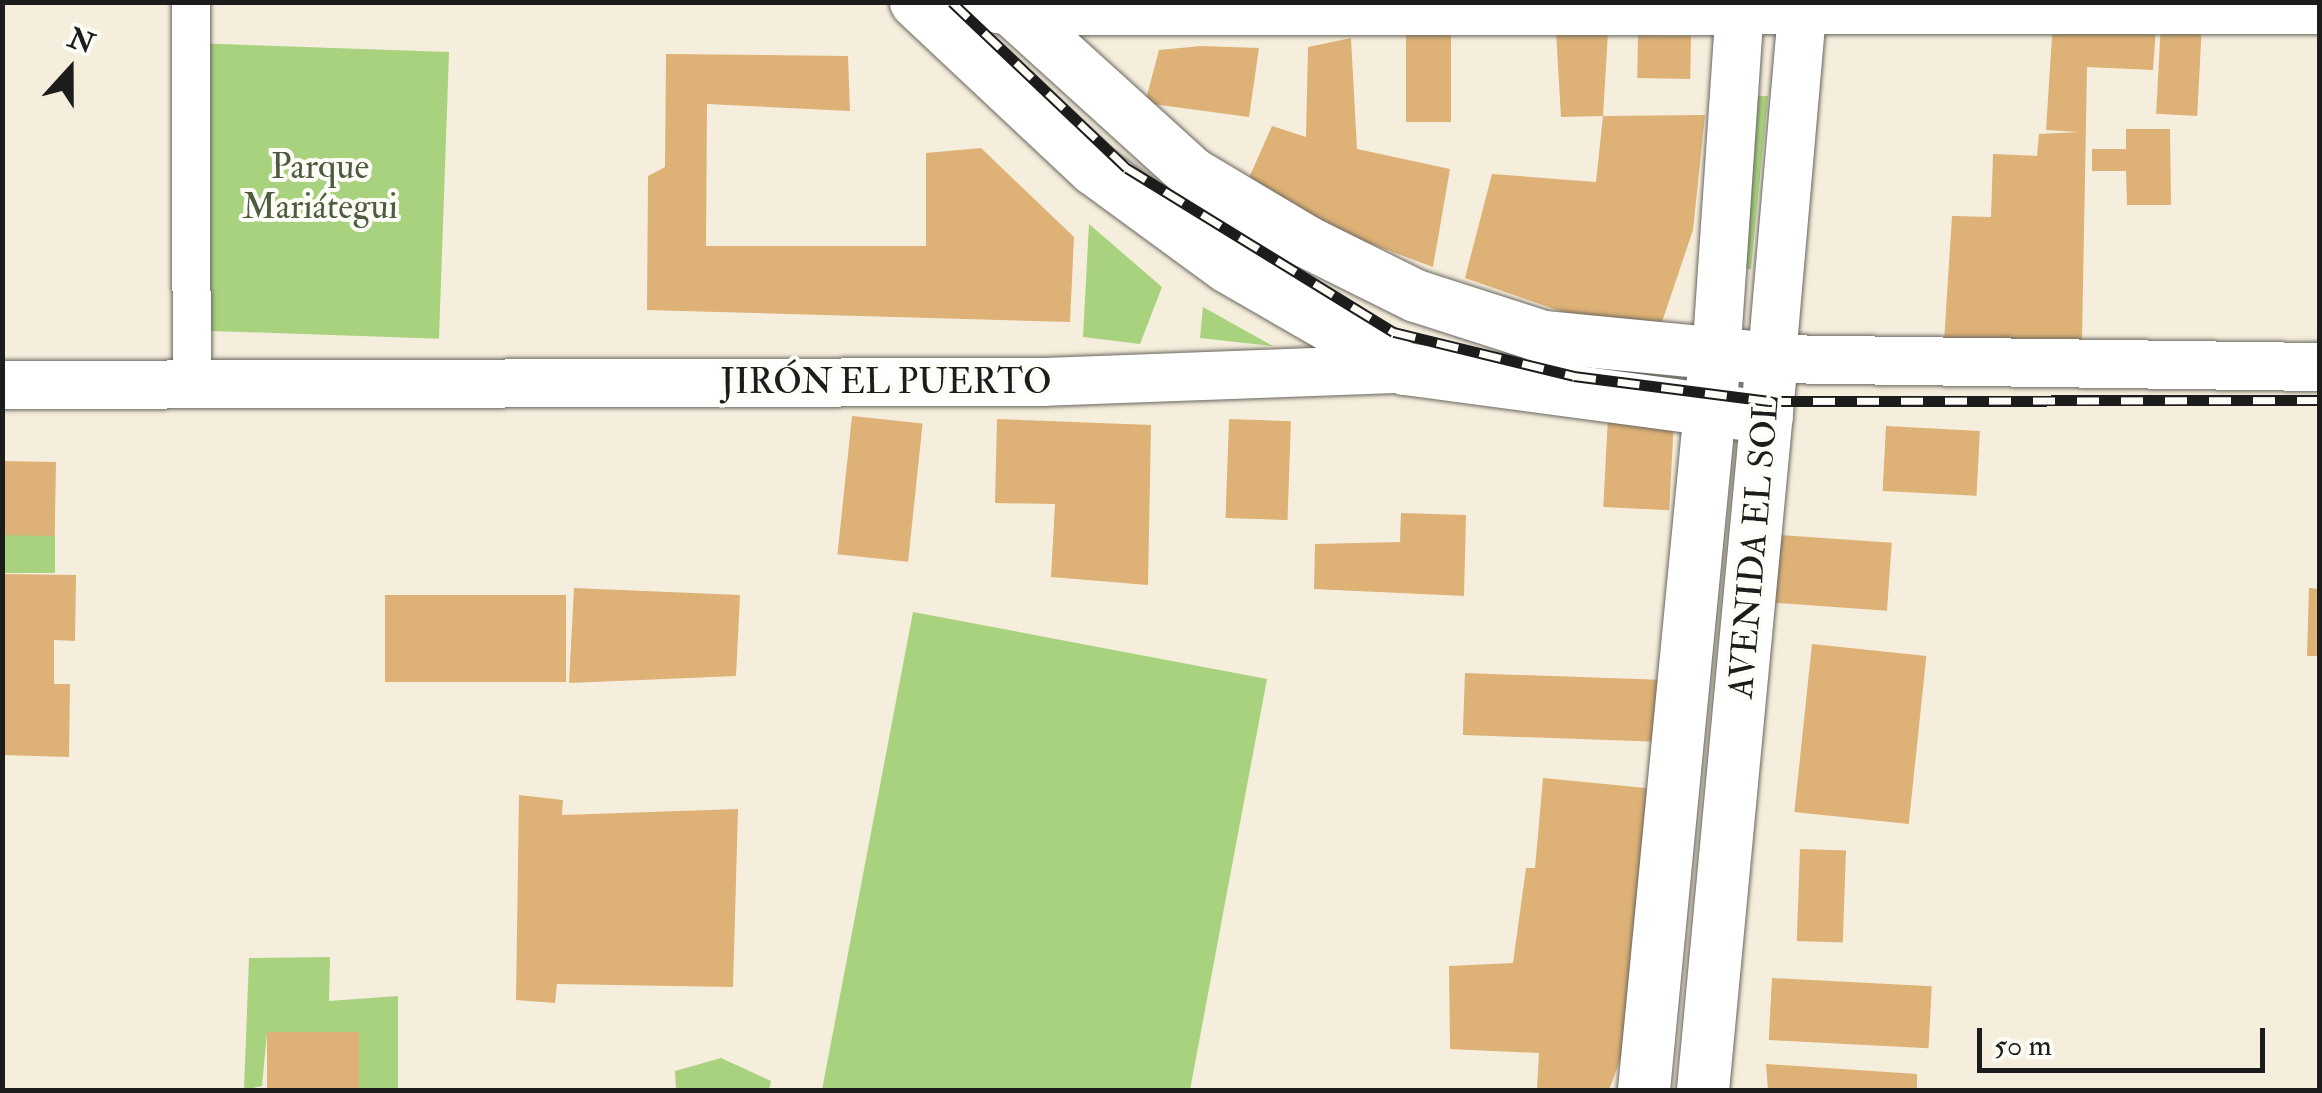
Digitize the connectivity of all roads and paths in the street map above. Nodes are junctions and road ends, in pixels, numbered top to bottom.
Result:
1 (191, 2) edge
2 (916, 2) edge
3 (956, 2) edge
4 (1078, 5) edge
5 (1740, 5) edge
6 (1006, 7) edge
7 (1803, 8) edge
8 (2320, 10) edge
9 (1716, 358) junction
10 (1772, 359) junction
11 (2320, 367) edge
12 (1405, 370) junction
13 (2, 385) edge
14 (192, 387) junction
15 (1710, 413) junction
16 (1767, 417) junction
17 (1644, 1090) edge
18 (1702, 1090) edge

1 - 14 street
2 - 12 main road
3 - 6 street
4 - 5 street
4 - 6 street
5 - 7 street
5 - 9 street, AVENIDA EL SOL
6 - 9 main road
7 - 8 street
7 - 10 street, AVENIDA EL SOL
9 - 10 main road
9 - 15 main road, AVENIDA EL SOL
10 - 11 street
10 - 16 main road, AVENIDA EL SOL
12 - 14 street, JIRÓN EL PUERTO
12 - 15 main road, JIRÓN EL PUERTO
13 - 14 street, JIRÓN EL PUERTO
15 - 16 main road, JIRÓN EL PUERTO
15 - 17 main road, AVENIDA EL SOL
16 - 18 main road, AVENIDA EL SOL

